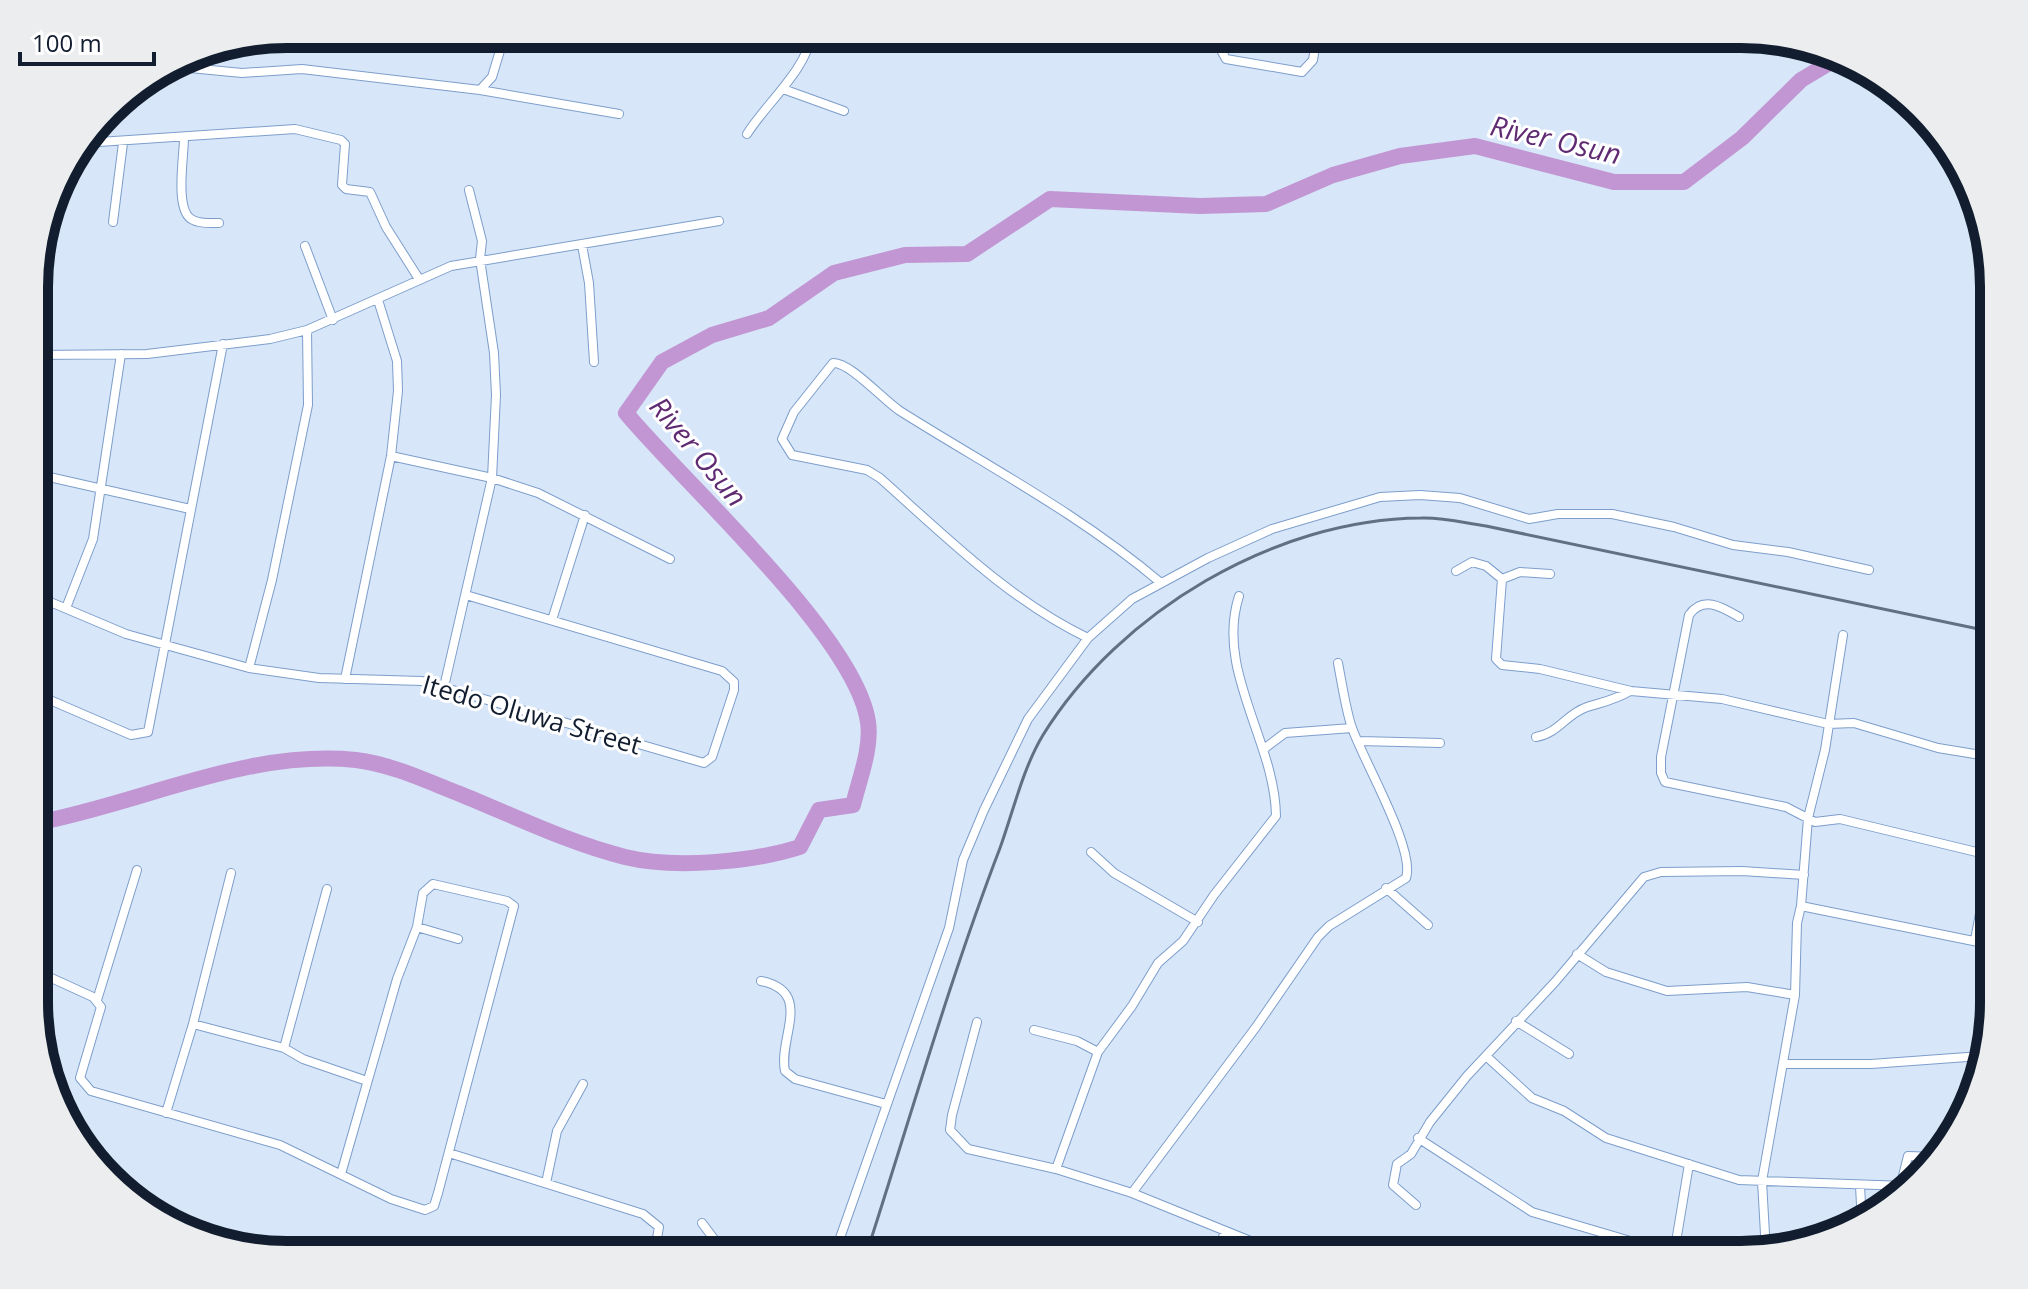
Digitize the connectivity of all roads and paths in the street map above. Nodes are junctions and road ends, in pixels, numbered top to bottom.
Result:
1 (501, 48) edge
2 (805, 48) edge
3 (1221, 48) edge
4 (1315, 48) edge
5 (192, 68) edge
6 (783, 89) junction
7 (480, 90) junction
8 (844, 111) dead end
9 (619, 114) dead end
10 (747, 134) dead end
11 (184, 138) junction
12 (96, 143) edge
13 (123, 143) junction
14 (469, 190) dead end
15 (719, 221) dead end
16 (113, 222) dead end
17 (219, 223) dead end
18 (582, 245) junction
19 (305, 246) dead end
20 (480, 259) junction
21 (419, 279) junction
22 (378, 300) junction
23 (333, 320) junction
24 (307, 330) junction
25 (223, 344) junction
26 (121, 354) junction
27 (48, 355) edge
28 (594, 362) dead end
29 (391, 456) junction
30 (48, 477) edge
31 (492, 478) junction
32 (99, 489) junction
33 (190, 509) junction
34 (585, 515) junction
35 (670, 559) dead end
36 (1869, 570) dead end
37 (1456, 571) dead end
38 (1550, 574) dead end
39 (1502, 579) junction
40 (1161, 583) junction
41 (466, 595) junction
42 (1239, 596) dead end
43 (48, 601) edge
44 (66, 608) junction
45 (1739, 617) dead end
46 (552, 620) junction
47 (1843, 635) dead end
48 (1088, 638) junction
49 (162, 646) junction
50 (1338, 663) dead end
51 (249, 668) junction
52 (345, 679) junction
53 (444, 687) junction
54 (1631, 691) junction
55 (1675, 697) junction
56 (48, 699) edge
57 (1828, 724) junction
58 (1352, 728) junction
59 (1536, 737) dead end
60 (1359, 741) junction
61 (1440, 743) dead end
62 (1265, 748) junction
63 (1979, 755) edge
64 (1808, 818) junction
65 (1091, 852) dead end
66 (1979, 853) edge
67 (137, 870) dead end
68 (231, 873) dead end
69 (1804, 875) junction
70 (1386, 888) junction
71 (327, 889) dead end
72 (1801, 906) junction
73 (1979, 920) edge
74 (1198, 922) junction
75 (1428, 925) dead end
76 (417, 927) junction
77 (458, 939) dead end
78 (1975, 940) junction
79 (1979, 941) edge
80 (1577, 954) junction
81 (48, 977) edge
82 (761, 981) dead end
83 (1795, 995) junction
84 (97, 1000) junction
85 (1516, 1021) junction
86 (977, 1022) dead end
87 (193, 1024) junction
88 (1034, 1030) dead end
89 (284, 1048) junction
90 (1098, 1052) junction
91 (1569, 1054) dead end
92 (1486, 1056) junction
93 (1973, 1057) edge
94 (1784, 1064) junction
95 (367, 1081) junction
96 (583, 1084) dead end
97 (886, 1104) junction
98 (166, 1113) junction
99 (1418, 1138) junction
100 (449, 1153) junction
101 (1924, 1157) edge
102 (1689, 1164) junction
103 (1056, 1169) junction
104 (341, 1174) junction
105 (1905, 1176) edge
106 (1762, 1181) junction
107 (546, 1183) junction
108 (1894, 1185) edge
109 (1860, 1186) junction
110 (1132, 1193) junction
111 (1416, 1205) dead end
112 (1861, 1209) edge
113 (702, 1223) dead end
114 (1225, 1231) junction
115 (1765, 1239) edge
116 (1222, 1240) edge
117 (1248, 1240) edge
118 (1624, 1240) edge
119 (1678, 1240) edge
120 (659, 1241) edge
121 (715, 1241) edge
122 (839, 1241) edge

1 - 7 street
2 - 6 street
3 - 4 street
5 - 7 street
6 - 8 street
6 - 10 street
7 - 9 street
11 - 13 street
11 - 17 street
11 - 21 street
12 - 13 street
13 - 16 street
14 - 20 street
15 - 18 street
18 - 20 street
18 - 28 street
19 - 23 street
20 - 21 street
20 - 31 street
21 - 22 street
22 - 23 street
22 - 29 street
23 - 24 street
24 - 25 street
24 - 51 street
25 - 26 street
25 - 33 street
26 - 27 street
26 - 32 street
29 - 31 street
29 - 52 street
30 - 32 street
31 - 34 street
31 - 41 street
32 - 33 street
32 - 44 street
33 - 49 street
34 - 35 street
34 - 46 street
36 - 40 street
37 - 39 street
38 - 39 street
39 - 54 street
40 - 48 street
40 - 48 street
41 - 46 street
41 - 53 street
42 - 62 street
43 - 44 street, Itedo Oluwa Street
44 - 49 street, Itedo Oluwa Street
45 - 55 street
46 - 53 street, Itedo Oluwa Street
47 - 57 street
48 - 97 street
49 - 51 street, Itedo Oluwa Street
49 - 56 street
50 - 58 street
51 - 52 street, Itedo Oluwa Street
52 - 53 street, Itedo Oluwa Street
54 - 55 street
54 - 59 street
55 - 57 street
55 - 64 street
57 - 63 street
57 - 64 street
58 - 60 street
58 - 62 street
60 - 61 street
60 - 70 street
62 - 74 street
64 - 66 street
64 - 69 street
65 - 74 street
67 - 84 street
68 - 87 street
69 - 72 street
69 - 80 street
70 - 75 street
70 - 110 street
71 - 89 street
72 - 78 street
72 - 83 street
73 - 78 street
74 - 90 street
76 - 77 street
76 - 95 street
76 - 100 street
78 - 79 street
80 - 83 street
80 - 85 street
81 - 84 street
82 - 97 street
83 - 94 street
84 - 98 street
85 - 91 street
85 - 92 street
86 - 103 street
87 - 89 street
87 - 98 street
88 - 90 street
89 - 95 street
90 - 103 street
92 - 99 street
92 - 102 street
93 - 94 street
94 - 106 street
95 - 104 street
96 - 107 street
97 - 122 street
98 - 104 street
99 - 111 street
99 - 118 street
100 - 104 street
100 - 107 street
101 - 105 street
102 - 106 street
102 - 119 street
103 - 110 street
106 - 109 street
106 - 115 street
107 - 120 street
108 - 109 street
109 - 112 street
110 - 114 street
113 - 121 street
114 - 116 street
114 - 117 street

